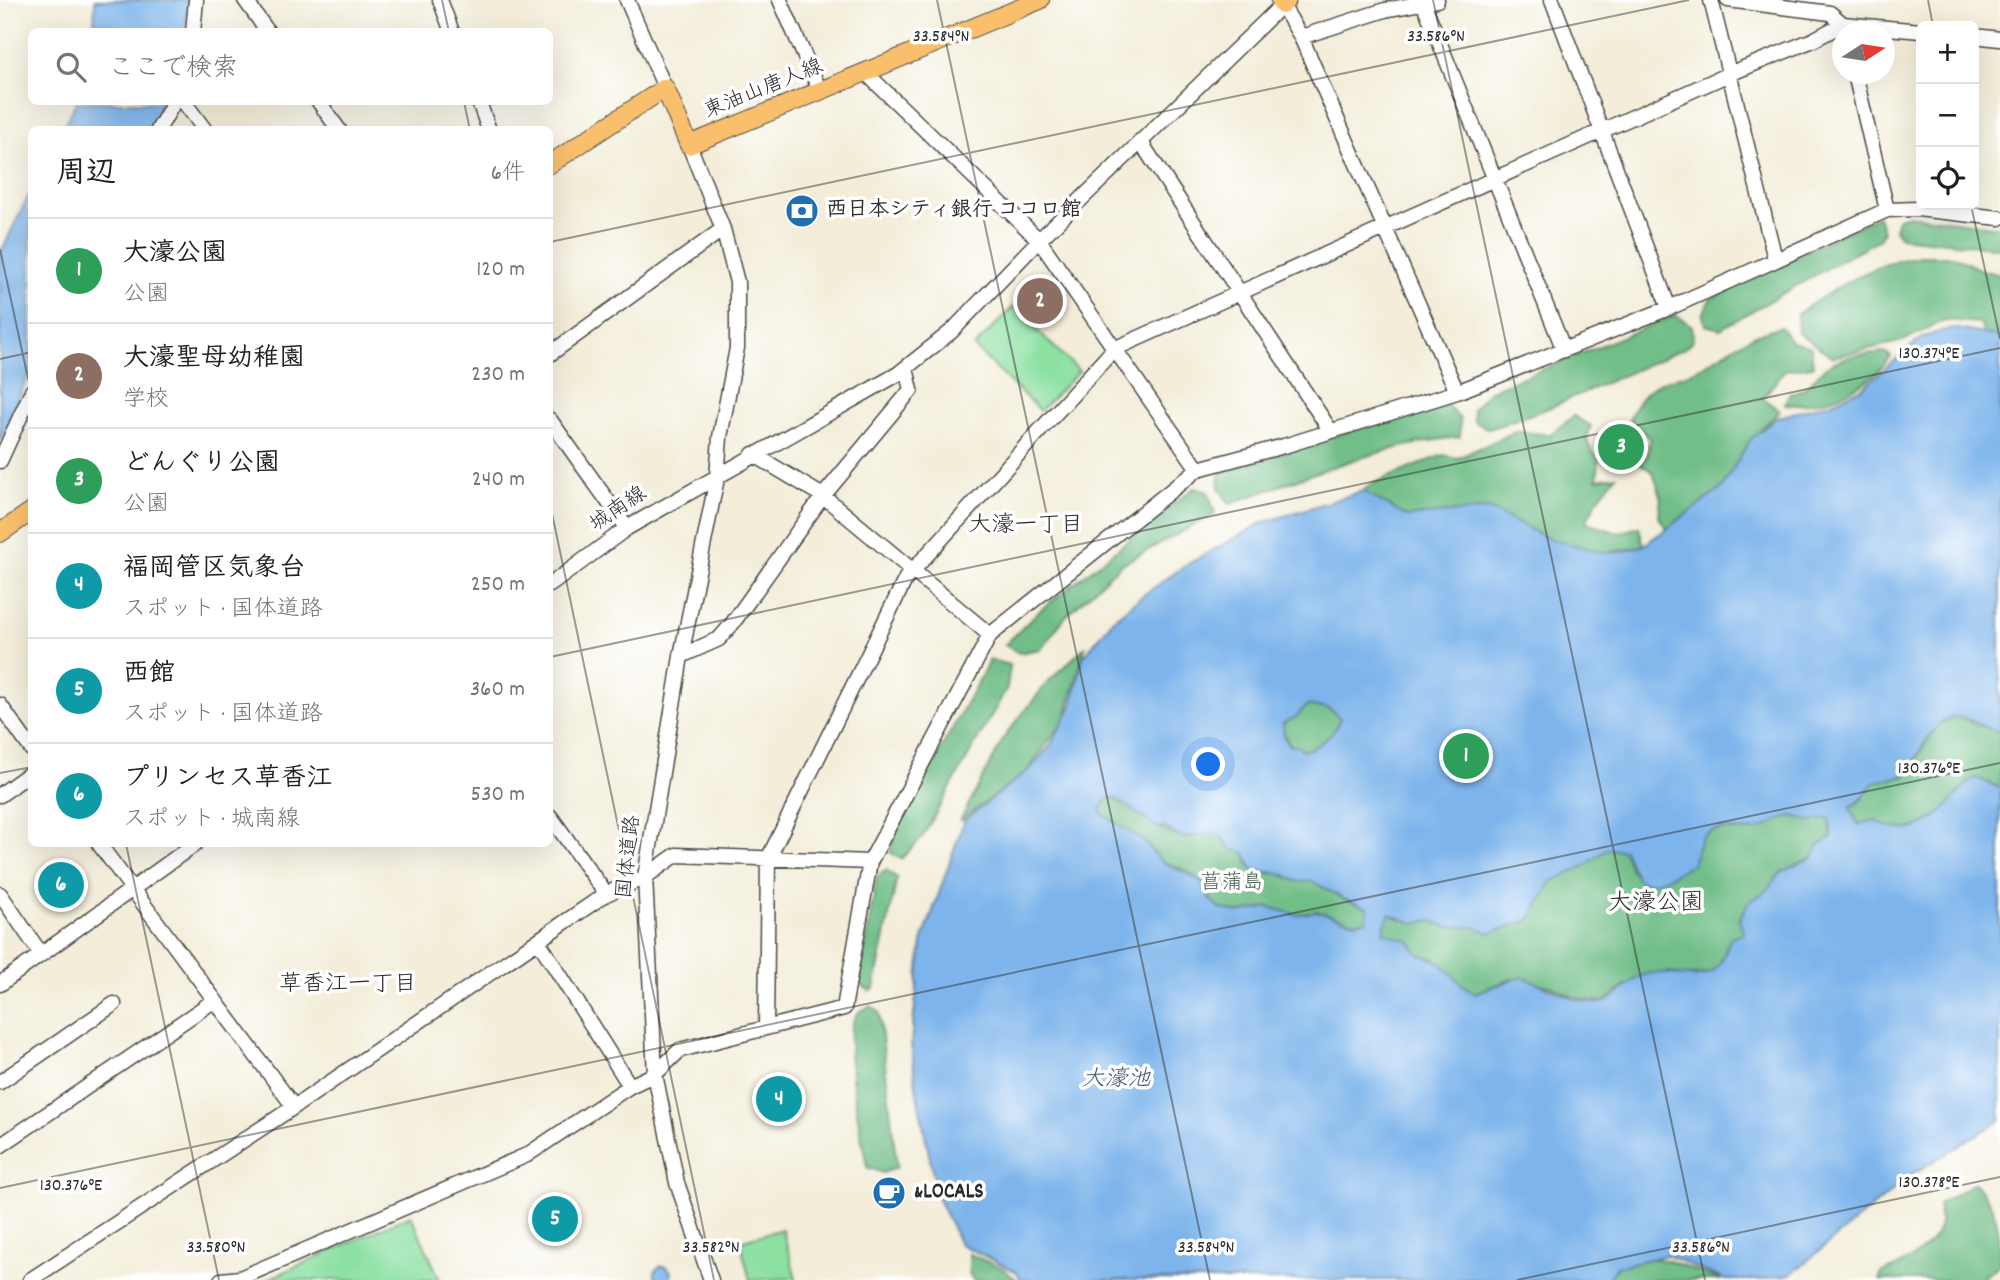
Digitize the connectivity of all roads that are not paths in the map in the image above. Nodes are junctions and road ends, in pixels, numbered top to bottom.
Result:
1 (196, 0) edge
2 (245, 0) edge
3 (440, 0) edge
4 (627, 0) edge
5 (780, 0) edge
6 (1040, 0) edge
7 (1552, 0) edge
8 (1711, 0) edge
9 (1728, 0) edge
10 (1430, 1) edge
11 (1283, 2) edge
12 (1837, 21) edge
13 (193, 28) edge
14 (265, 28) edge
15 (450, 28) edge
16 (1895, 30) edge
17 (1916, 31) edge
18 (1832, 33) edge
19 (1301, 37) junction
20 (1979, 37) edge
21 (2000, 39) edge
22 (866, 73) junction
23 (1729, 74) junction
24 (1857, 84) edge
25 (665, 88) junction
26 (820, 91) junction
27 (172, 105) edge
28 (186, 105) edge
29 (321, 105) edge
30 (480, 105) edge
31 (160, 126) edge
32 (202, 126) edge
33 (336, 126) edge
34 (488, 126) edge
35 (1601, 132) junction
36 (1140, 141) junction
37 (689, 145) junction
38 (553, 162) edge
39 (1494, 178) junction
40 (1887, 209) junction
41 (2000, 218) edge
42 (1383, 228) junction
43 (723, 229) junction
44 (1039, 240) junction
45 (1775, 258) junction
46 (1239, 292) junction
47 (1669, 308) junction
48 (1114, 349) junction
49 (1564, 350) junction
50 (553, 352) edge
51 (905, 368) junction
52 (1457, 392) junction
53 (28, 400) edge
54 (553, 424) edge
55 (1330, 430) junction
56 (754, 454) junction
57 (0, 461) edge
58 (1198, 469) junction
59 (717, 478) junction
60 (823, 496) junction
61 (28, 514) edge
62 (627, 528) junction
63 (0, 533) edge
64 (912, 569) junction
65 (553, 583) edge
66 (990, 635) junction
67 (681, 656) junction
68 (0, 705) edge
69 (28, 744) edge
70 (28, 775) edge
71 (0, 795) edge
72 (553, 820) edge
73 (101, 847) edge
74 (190, 847) edge
75 (768, 859) junction
76 (870, 862) junction
77 (645, 877) junction
78 (132, 889) junction
79 (0, 894) edge
80 (606, 894) junction
81 (539, 942) junction
82 (41, 954) junction
83 (0, 984) edge
84 (215, 1000) junction
85 (114, 1004) dead end
86 (766, 1028) junction
87 (655, 1074) junction
88 (0, 1082) edge
89 (630, 1086) junction
90 (294, 1107) junction
91 (0, 1146) edge
92 (240, 1279) edge
93 (30, 1280) edge
94 (220, 1280) edge
95 (710, 1280) edge

1 - 13 street
2 - 14 street
3 - 15 street
4 - 25 street
5 - 26 street
6 - 22 main road, 東油山唐人線
7 - 35 street
8 - 23 street
9 - 12 street
10 - 19 street
10 - 39 street
11 - 19 street
11 - 36 street, 城南線
16 - 17 street
18 - 23 street
19 - 42 street
20 - 21 street
22 - 26 main road, 東油山唐人線
22 - 44 street
23 - 35 street
23 - 45 street
24 - 40 street
25 - 37 main road, 東油山唐人線
25 - 38 main road
26 - 37 main road, 東油山唐人線
27 - 31 street
28 - 32 street
29 - 33 street
30 - 34 street
35 - 39 street
35 - 47 street
36 - 44 street, 城南線
36 - 46 street
37 - 43 street, 国体道路
39 - 42 street
39 - 49 street
40 - 41 street
40 - 45 street
42 - 46 street
42 - 52 street
43 - 50 street
43 - 59 street, 国体道路
44 - 48 street
44 - 51 street, 城南線
45 - 47 street
46 - 48 street
46 - 55 street
47 - 49 street
48 - 58 street
48 - 64 street
49 - 52 street
51 - 56 street, 城南線
51 - 60 street
52 - 55 street
53 - 57 street
54 - 62 street
55 - 58 street
56 - 59 street, 城南線
56 - 60 street
58 - 66 street
59 - 62 street, 城南線
59 - 67 street, 国体道路
60 - 64 street
60 - 67 street
61 - 63 main road
62 - 65 street, 城南線
64 - 66 street
64 - 75 street
66 - 76 street
67 - 77 street, 国体道路
68 - 69 street
70 - 71 street
72 - 80 street
73 - 78 street
74 - 78 street
75 - 76 street
75 - 77 street
75 - 86 street
76 - 86 street
77 - 80 street
77 - 87 street, 国体道路
78 - 82 street
78 - 84 street
79 - 82 street
80 - 81 street
81 - 89 street
81 - 90 street
82 - 83 street
84 - 90 street
84 - 91 street
85 - 88 street
86 - 87 street
87 - 89 street
87 - 95 street, 国体道路
89 - 92 street
90 - 93 street
92 - 94 street

